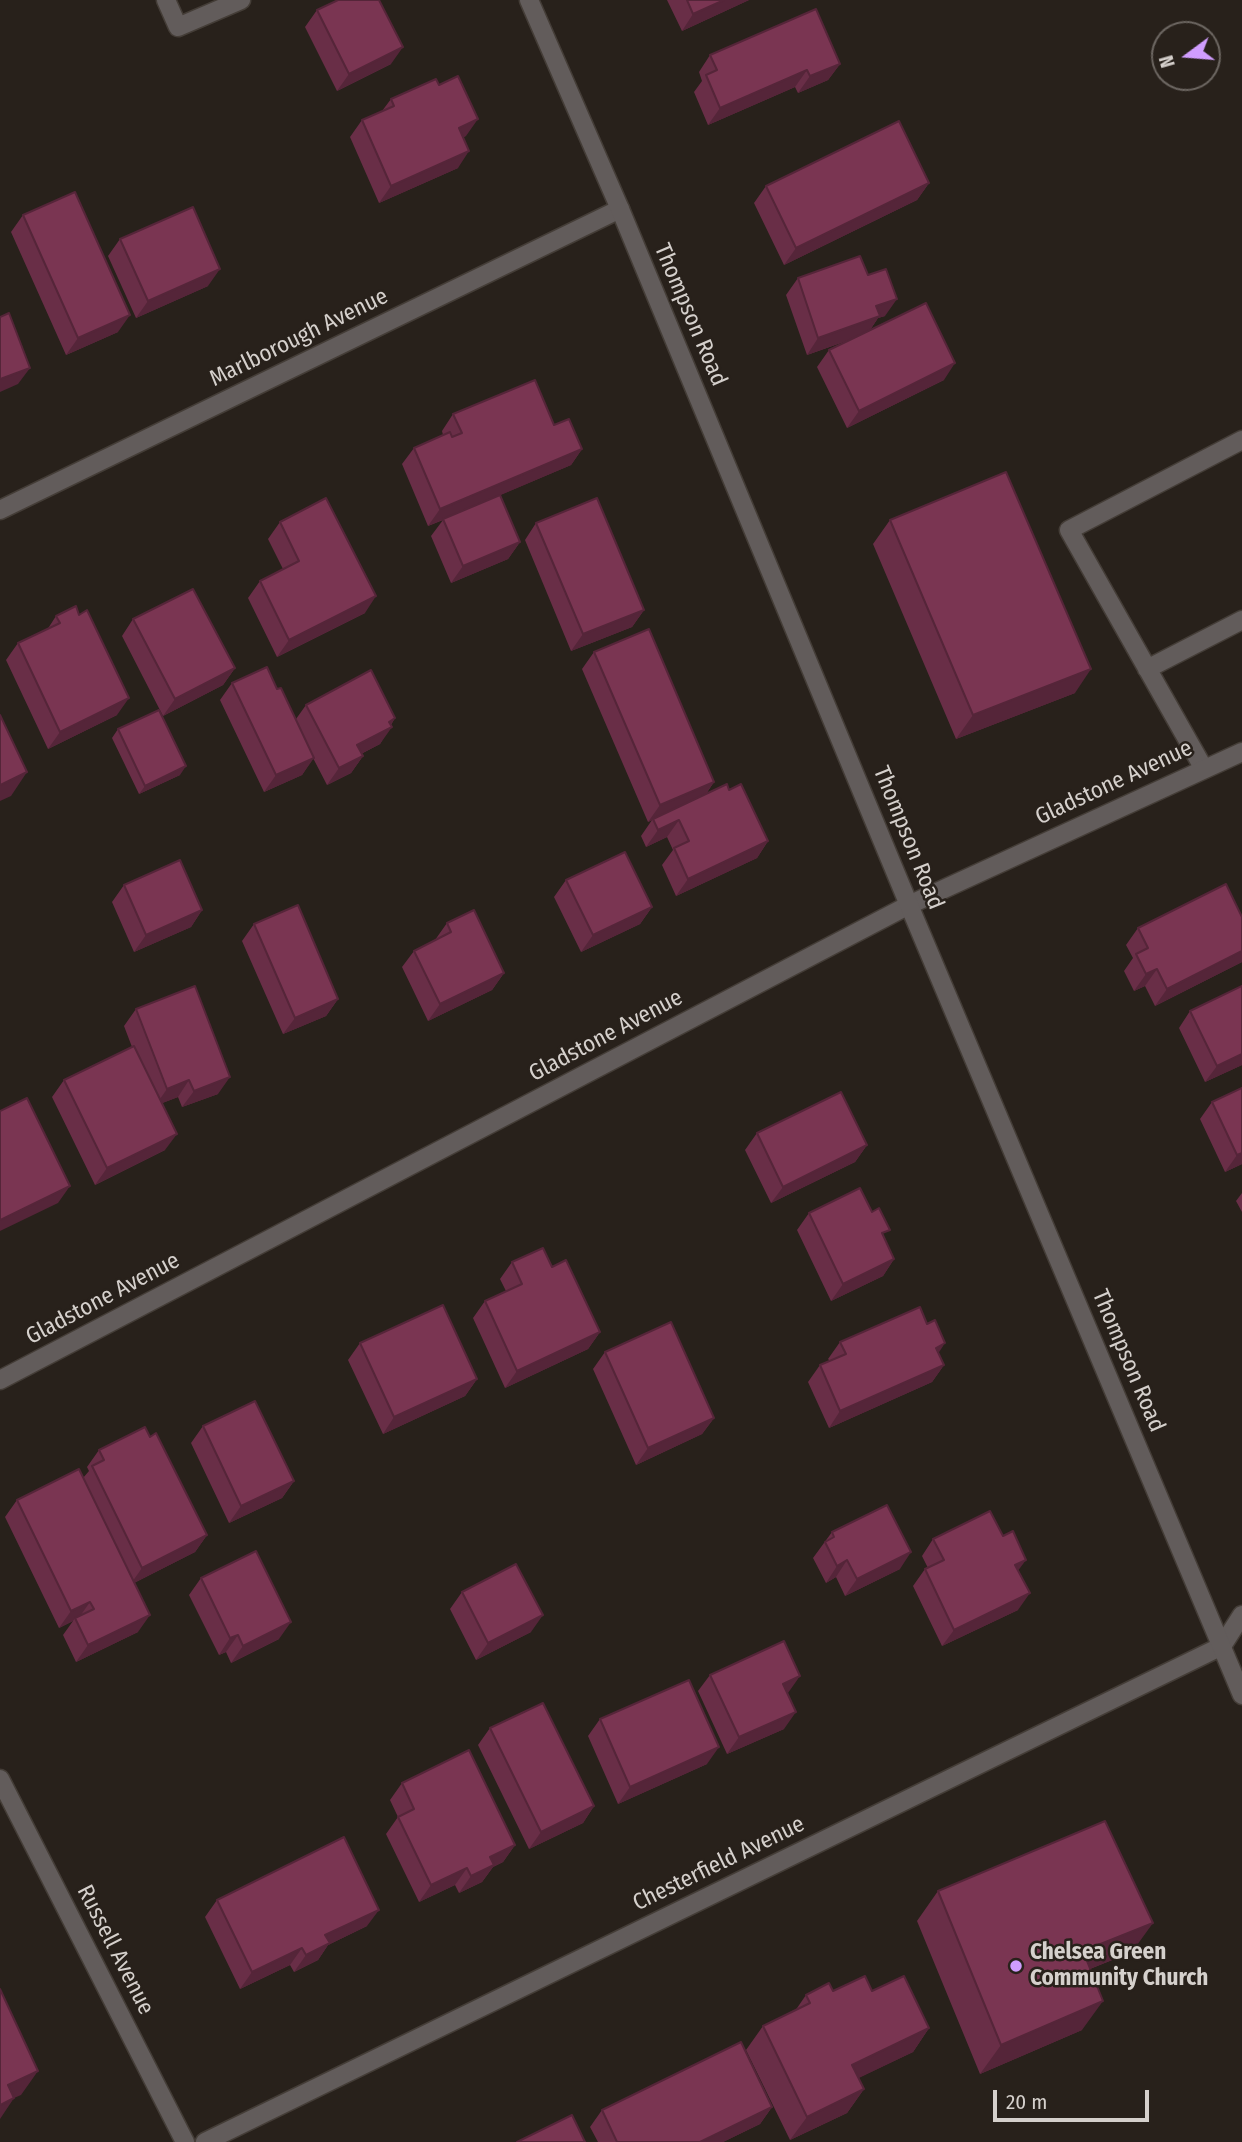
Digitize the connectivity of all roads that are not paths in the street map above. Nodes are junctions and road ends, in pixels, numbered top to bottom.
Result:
1 (166, 0) edge
2 (241, 0) edge
3 (529, 0) edge
4 (620, 209) junction
5 (1242, 440) edge
6 (0, 510) edge
7 (1242, 620) edge
8 (1147, 669) junction
9 (1242, 752) edge
10 (1204, 769) junction
11 (909, 905) junction
12 (0, 1380) edge
13 (1242, 1615) edge
14 (1222, 1647) junction
15 (1242, 1695) edge
16 (0, 1780) edge
17 (186, 2142) edge
18 (205, 2142) edge

1 - 2 street
3 - 4 street, Thompson Road
4 - 6 street, Marlborough Avenue
4 - 11 street, Thompson Road
5 - 8 street
7 - 8 street
8 - 10 street
9 - 10 street, Gladstone Avenue
10 - 11 street, Gladstone Avenue
11 - 12 street, Gladstone Avenue
11 - 14 street, Thompson Road
13 - 14 street
14 - 15 street, Thompson Road
14 - 18 street, Chesterfield Avenue
16 - 17 street, Russell Avenue

